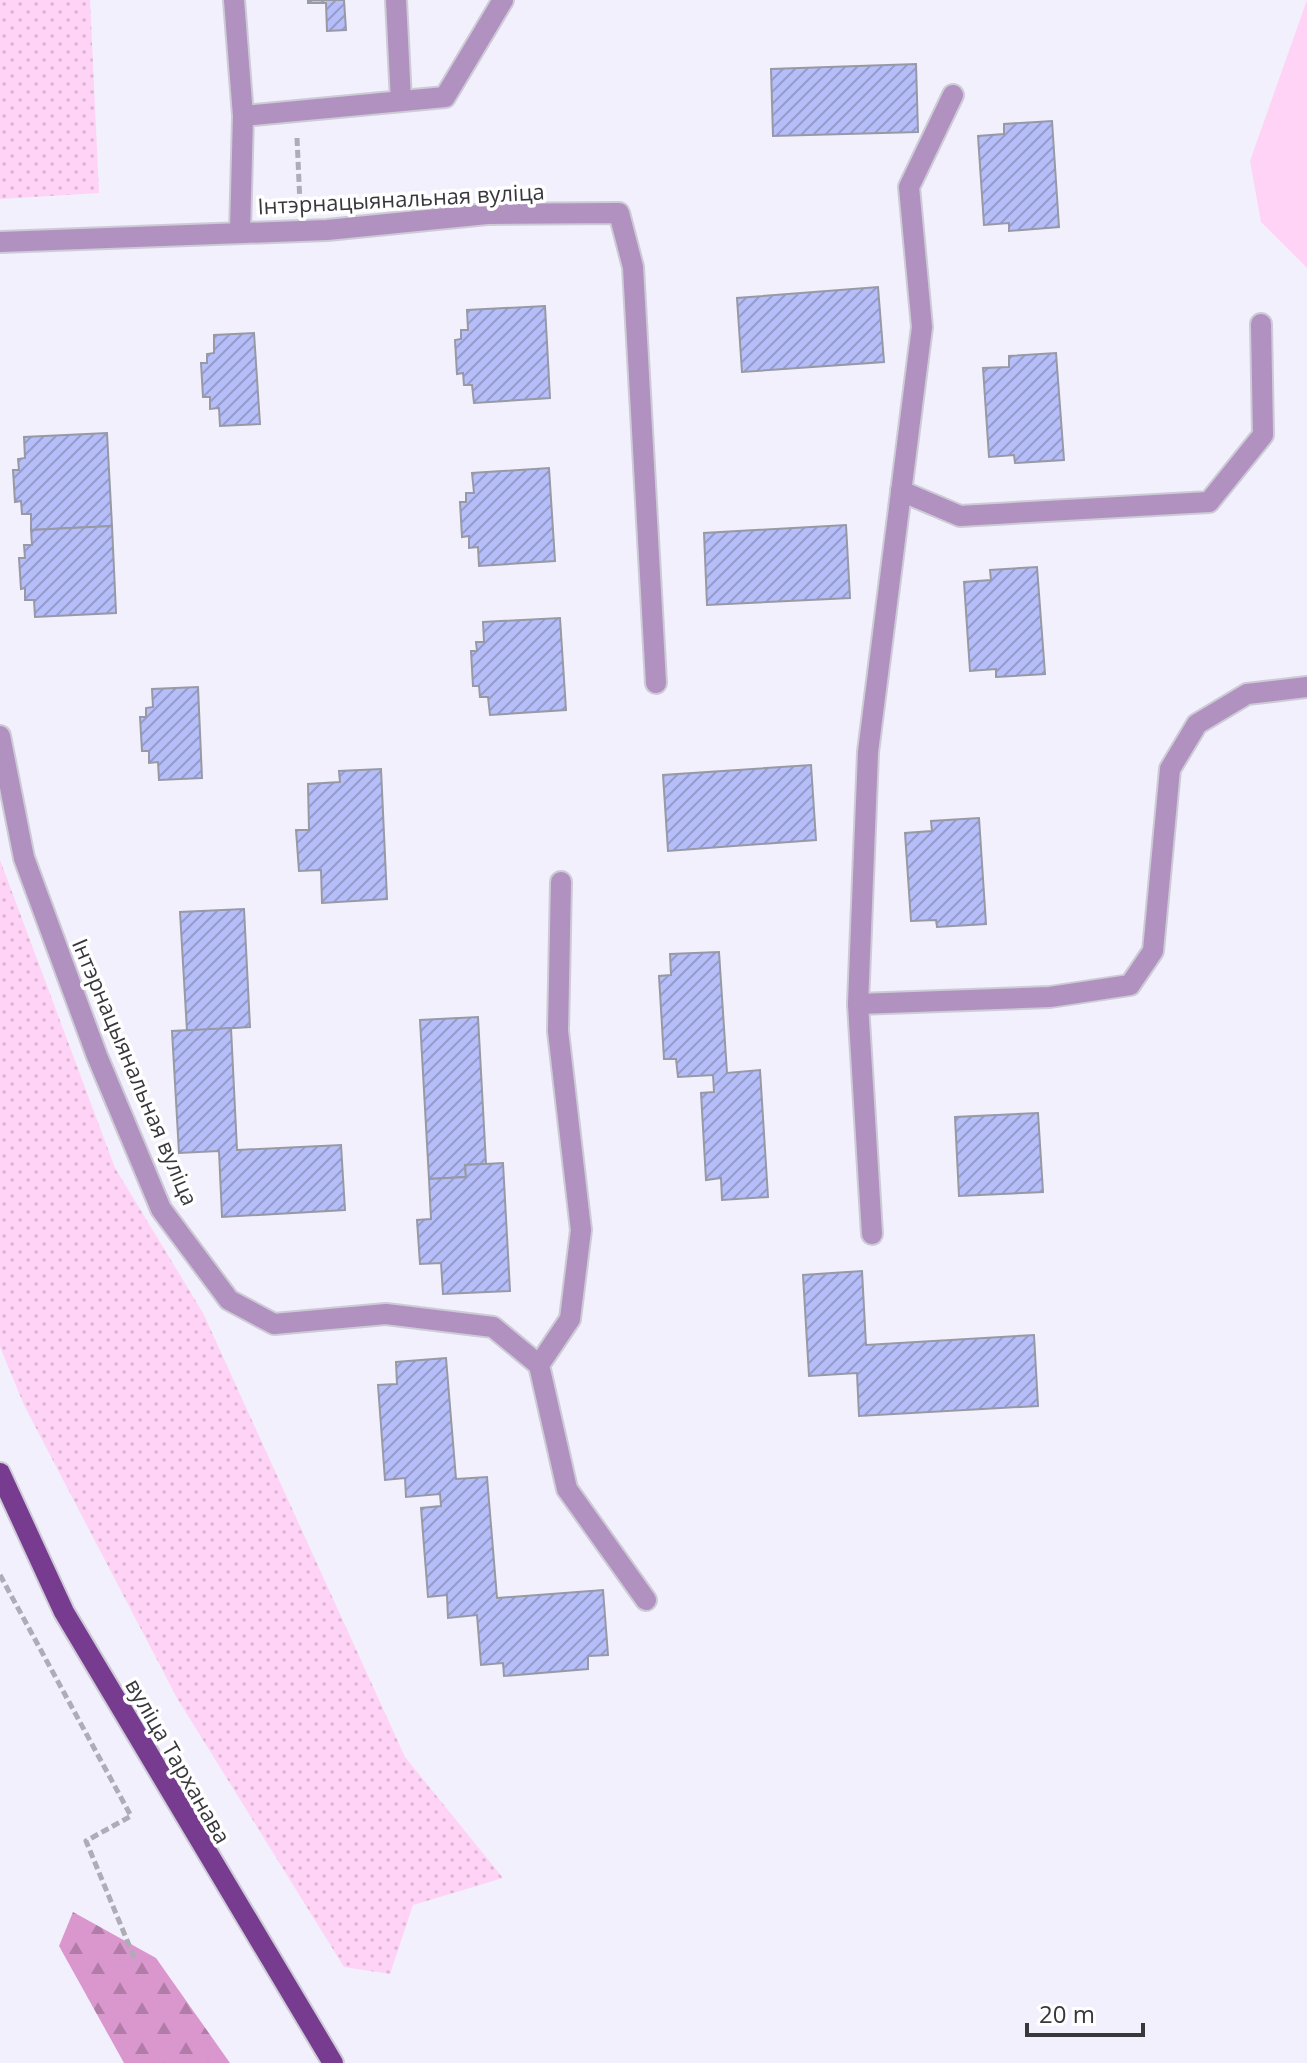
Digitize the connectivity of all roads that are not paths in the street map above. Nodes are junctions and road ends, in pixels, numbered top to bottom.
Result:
1 (234, 0) edge
2 (396, 0) edge
3 (503, 0) edge
4 (953, 95) dead end
5 (401, 101) junction
6 (243, 116) junction
7 (240, 232) junction
8 (0, 242) edge
9 (1261, 324) dead end
10 (901, 491) junction
11 (656, 683) dead end
12 (1307, 687) edge
13 (0, 736) edge
14 (561, 882) dead end
15 (858, 1004) junction
16 (872, 1234) dead end
17 (539, 1365) junction
18 (0, 1473) edge
19 (646, 1600) dead end
20 (333, 2063) edge

1 - 6 street
2 - 5 street
3 - 5 street
4 - 10 street
5 - 6 street
6 - 7 street
7 - 8 street, Інтэрнацыянальная вуліца
7 - 11 street, Інтэрнацыянальная вуліца
9 - 10 street
10 - 15 street
12 - 15 street
13 - 17 street, Інтэрнацыянальная вуліца
14 - 17 street
15 - 16 street
17 - 19 street
18 - 20 main road, вуліца Тарханава

